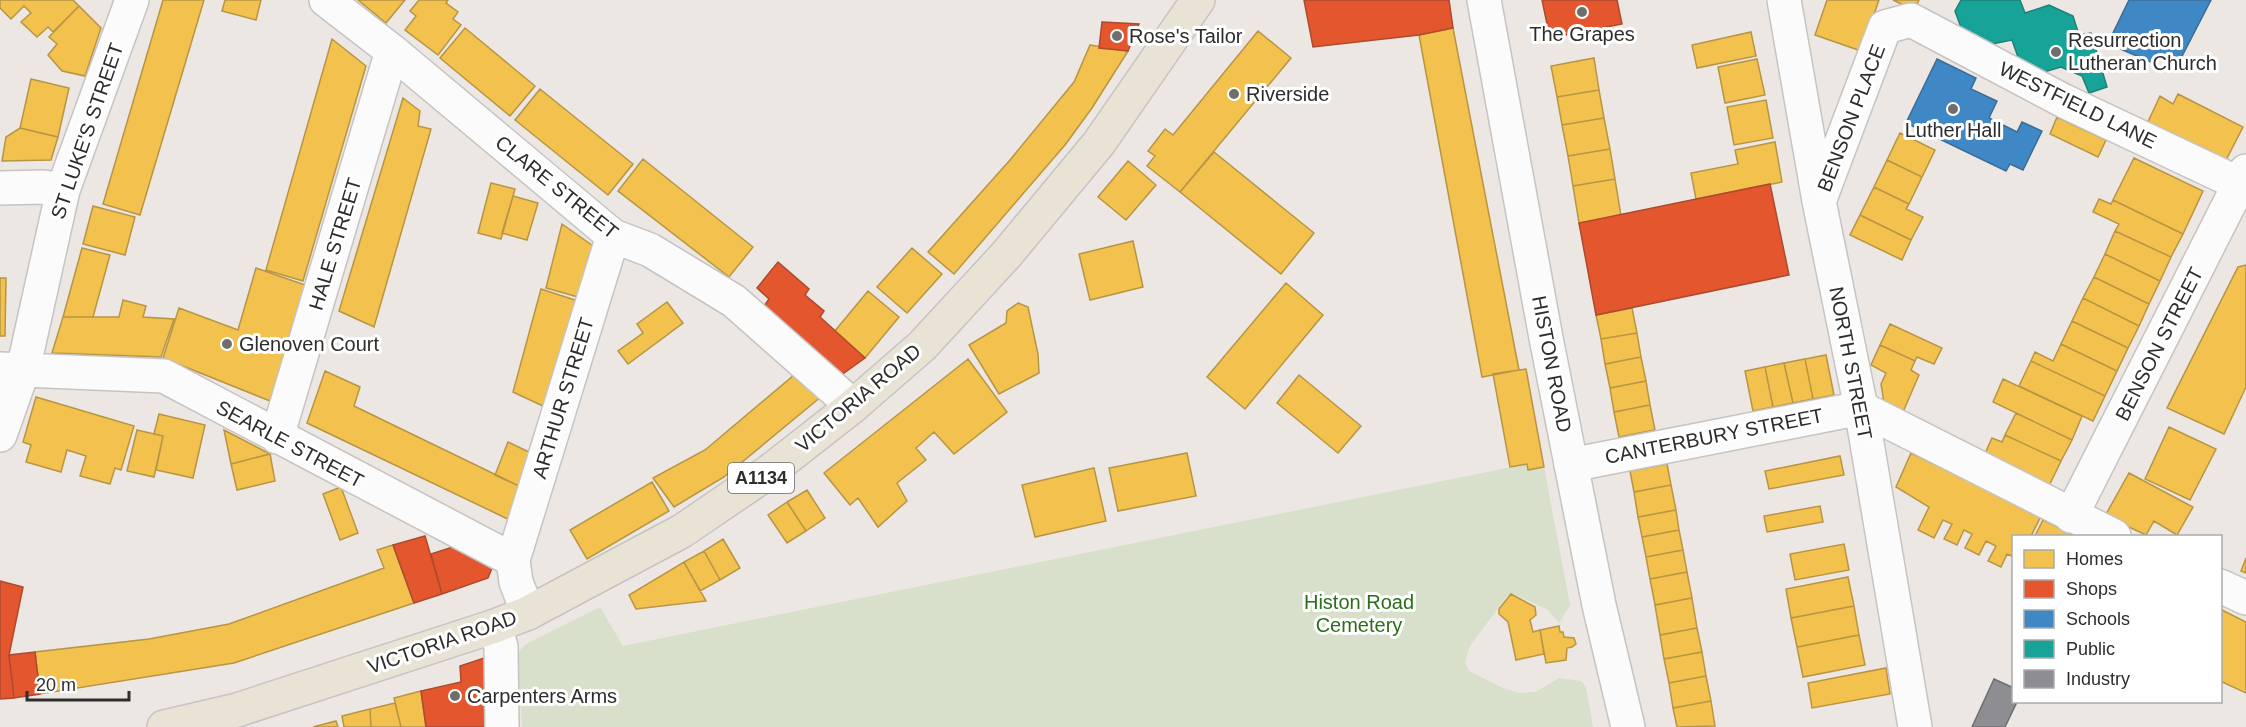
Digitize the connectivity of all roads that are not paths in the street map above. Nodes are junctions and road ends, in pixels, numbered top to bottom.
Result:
1 (326, 0) edge
2 (1198, 0) edge
3 (1484, 0) edge
4 (1784, 0) edge
5 (125, 4) edge
6 (1911, 20) joint
7 (392, 51) junction
8 (2244, 180) edge
9 (0, 188) edge
10 (63, 190) junction
11 (1820, 201) junction
12 (613, 236) junction
13 (12, 369) edge
14 (853, 406) junction
15 (1861, 408) junction
16 (0, 435) edge
17 (277, 437) junction
18 (1571, 465) junction
19 (2071, 516) junction
20 (2110, 535) edge
21 (513, 560) junction
22 (2222, 587) edge
23 (2246, 598) edge
24 (528, 613) junction
25 (495, 626) junction
26 (164, 727) edge
27 (502, 727) edge
28 (1628, 727) edge
29 (1915, 727) edge

1 - 7 street, CLARE STREET
2 - 14 main road, VICTORIA ROAD / A1134
3 - 18 street, HISTON ROAD
4 - 11 street, NORTH STREET
5 - 10 street, ST LUKE'S STREET
6 - 8 street, WESTFIELD LANE
6 - 11 street, BENSON PLACE
7 - 12 street, CLARE STREET
7 - 17 street, HALE STREET
8 - 19 street, BENSON STREET
9 - 10 street
10 - 13 street, ST LUKE'S STREET
11 - 15 street, NORTH STREET
12 - 14 street, CLARE STREET
12 - 21 street, ARTHUR STREET
13 - 16 street, ST LUKE'S STREET
13 - 17 street, SEARLE STREET
14 - 24 main road, VICTORIA ROAD / A1134
15 - 18 street, CANTERBURY STREET
15 - 19 street
15 - 29 street, NORTH STREET
17 - 21 street, SEARLE STREET
18 - 28 street, HISTON ROAD
19 - 20 street
21 - 24 street
22 - 23 street
24 - 25 main road, VICTORIA ROAD / A1134
25 - 26 main road, VICTORIA ROAD / A1134
25 - 27 street

